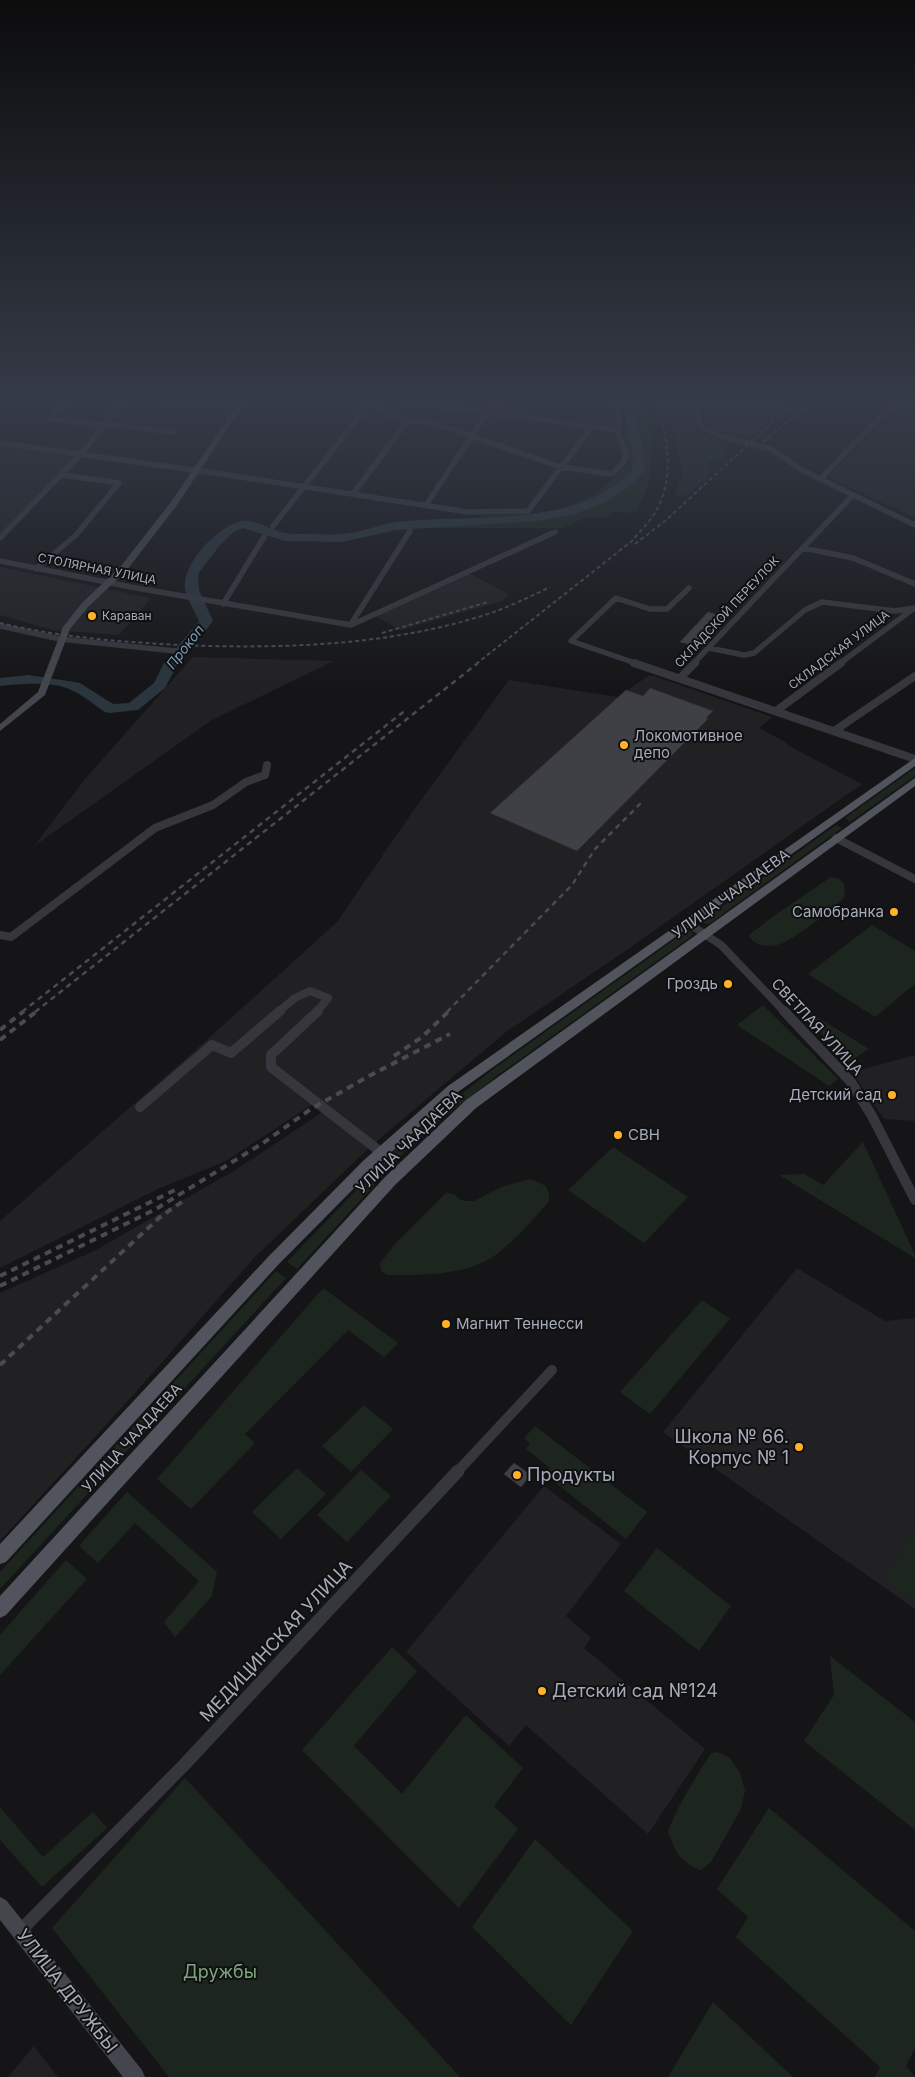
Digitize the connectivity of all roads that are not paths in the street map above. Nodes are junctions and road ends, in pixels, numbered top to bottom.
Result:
1 (41, 496) edge
2 (108, 496) edge
3 (179, 496) edge
4 (297, 496) edge
5 (366, 496) edge
6 (432, 496) edge
7 (539, 496) edge
8 (851, 496) edge
9 (854, 496) edge
10 (426, 505) junction
11 (915, 525) edge
12 (273, 526) dead end
13 (410, 531) dead end
14 (555, 532) dead end
15 (264, 537) dead end
16 (0, 538) edge
17 (802, 548) junction
18 (0, 561) edge
19 (36, 569) junction
20 (111, 582) junction
21 (915, 584) edge
22 (690, 588) dead end
23 (223, 604) junction
24 (914, 608) edge
25 (350, 625) junction
26 (0, 626) edge
27 (10, 629) junction
28 (0, 636) edge
29 (60, 639) junction
30 (709, 648) junction
31 (185, 652) dead end
32 (915, 676) edge
33 (680, 678) junction
34 (776, 711) junction
35 (0, 728) edge
36 (834, 731) junction
37 (915, 760) edge
38 (267, 765) dead end
39 (915, 781) edge
40 (836, 838) junction
41 (915, 879) edge
42 (686, 922) junction
43 (704, 934) junction
44 (0, 935) edge
45 (140, 1107) dead end
46 (382, 1153) junction
47 (915, 1200) edge
48 (552, 1370) dead end
49 (0, 1556) edge
50 (0, 1609) edge
51 (0, 1906) edge
52 (20, 1931) junction
53 (135, 2077) edge

1 - 16 street
2 - 19 street
3 - 20 main road
4 - 12 street
5 - 10 street
6 - 10 street
7 - 10 street
8 - 17 street, СКЛАДСКОЙ ПЕРЕУЛОК
9 - 11 street
13 - 25 street
14 - 25 street
15 - 23 street
17 - 21 street
17 - 30 street, СКЛАДСКОЙ ПЕРЕУЛОК
18 - 19 street, СТОЛЯРНАЯ УЛИЦА
19 - 20 street, СТОЛЯРНАЯ УЛИЦА
20 - 23 street, СТОЛЯРНАЯ УЛИЦА
20 - 29 main road
22 - 33 street
23 - 25 street
24 - 30 street
24 - 34 street, СКЛАДСКАЯ УЛИЦА
26 - 27 street
27 - 28 street
27 - 29 street
29 - 31 street
29 - 35 main road
30 - 33 street, СКЛАДСКОЙ ПЕРЕУЛОК
32 - 36 street
33 - 34 street
34 - 36 street
36 - 37 street
37 - 42 main road, УЛИЦА ЧААДАЕВА
38 - 44 street
39 - 40 main road, УЛИЦА ЧААДАЕВА
40 - 41 street
40 - 43 main road, УЛИЦА ЧААДАЕВА
42 - 43 street, СВЕТЛАЯ УЛИЦА
42 - 46 main road, УЛИЦА ЧААДАЕВА
43 - 47 street, СВЕТЛАЯ УЛИЦА
43 - 50 main road, УЛИЦА ЧААДАЕВА
45 - 46 street
46 - 49 main road, УЛИЦА ЧААДАЕВА
48 - 52 street, МЕДИЦИНСКАЯ УЛИЦА
51 - 52 main road, УЛИЦА ДРУЖБЫ
52 - 53 main road, УЛИЦА ДРУЖБЫ

